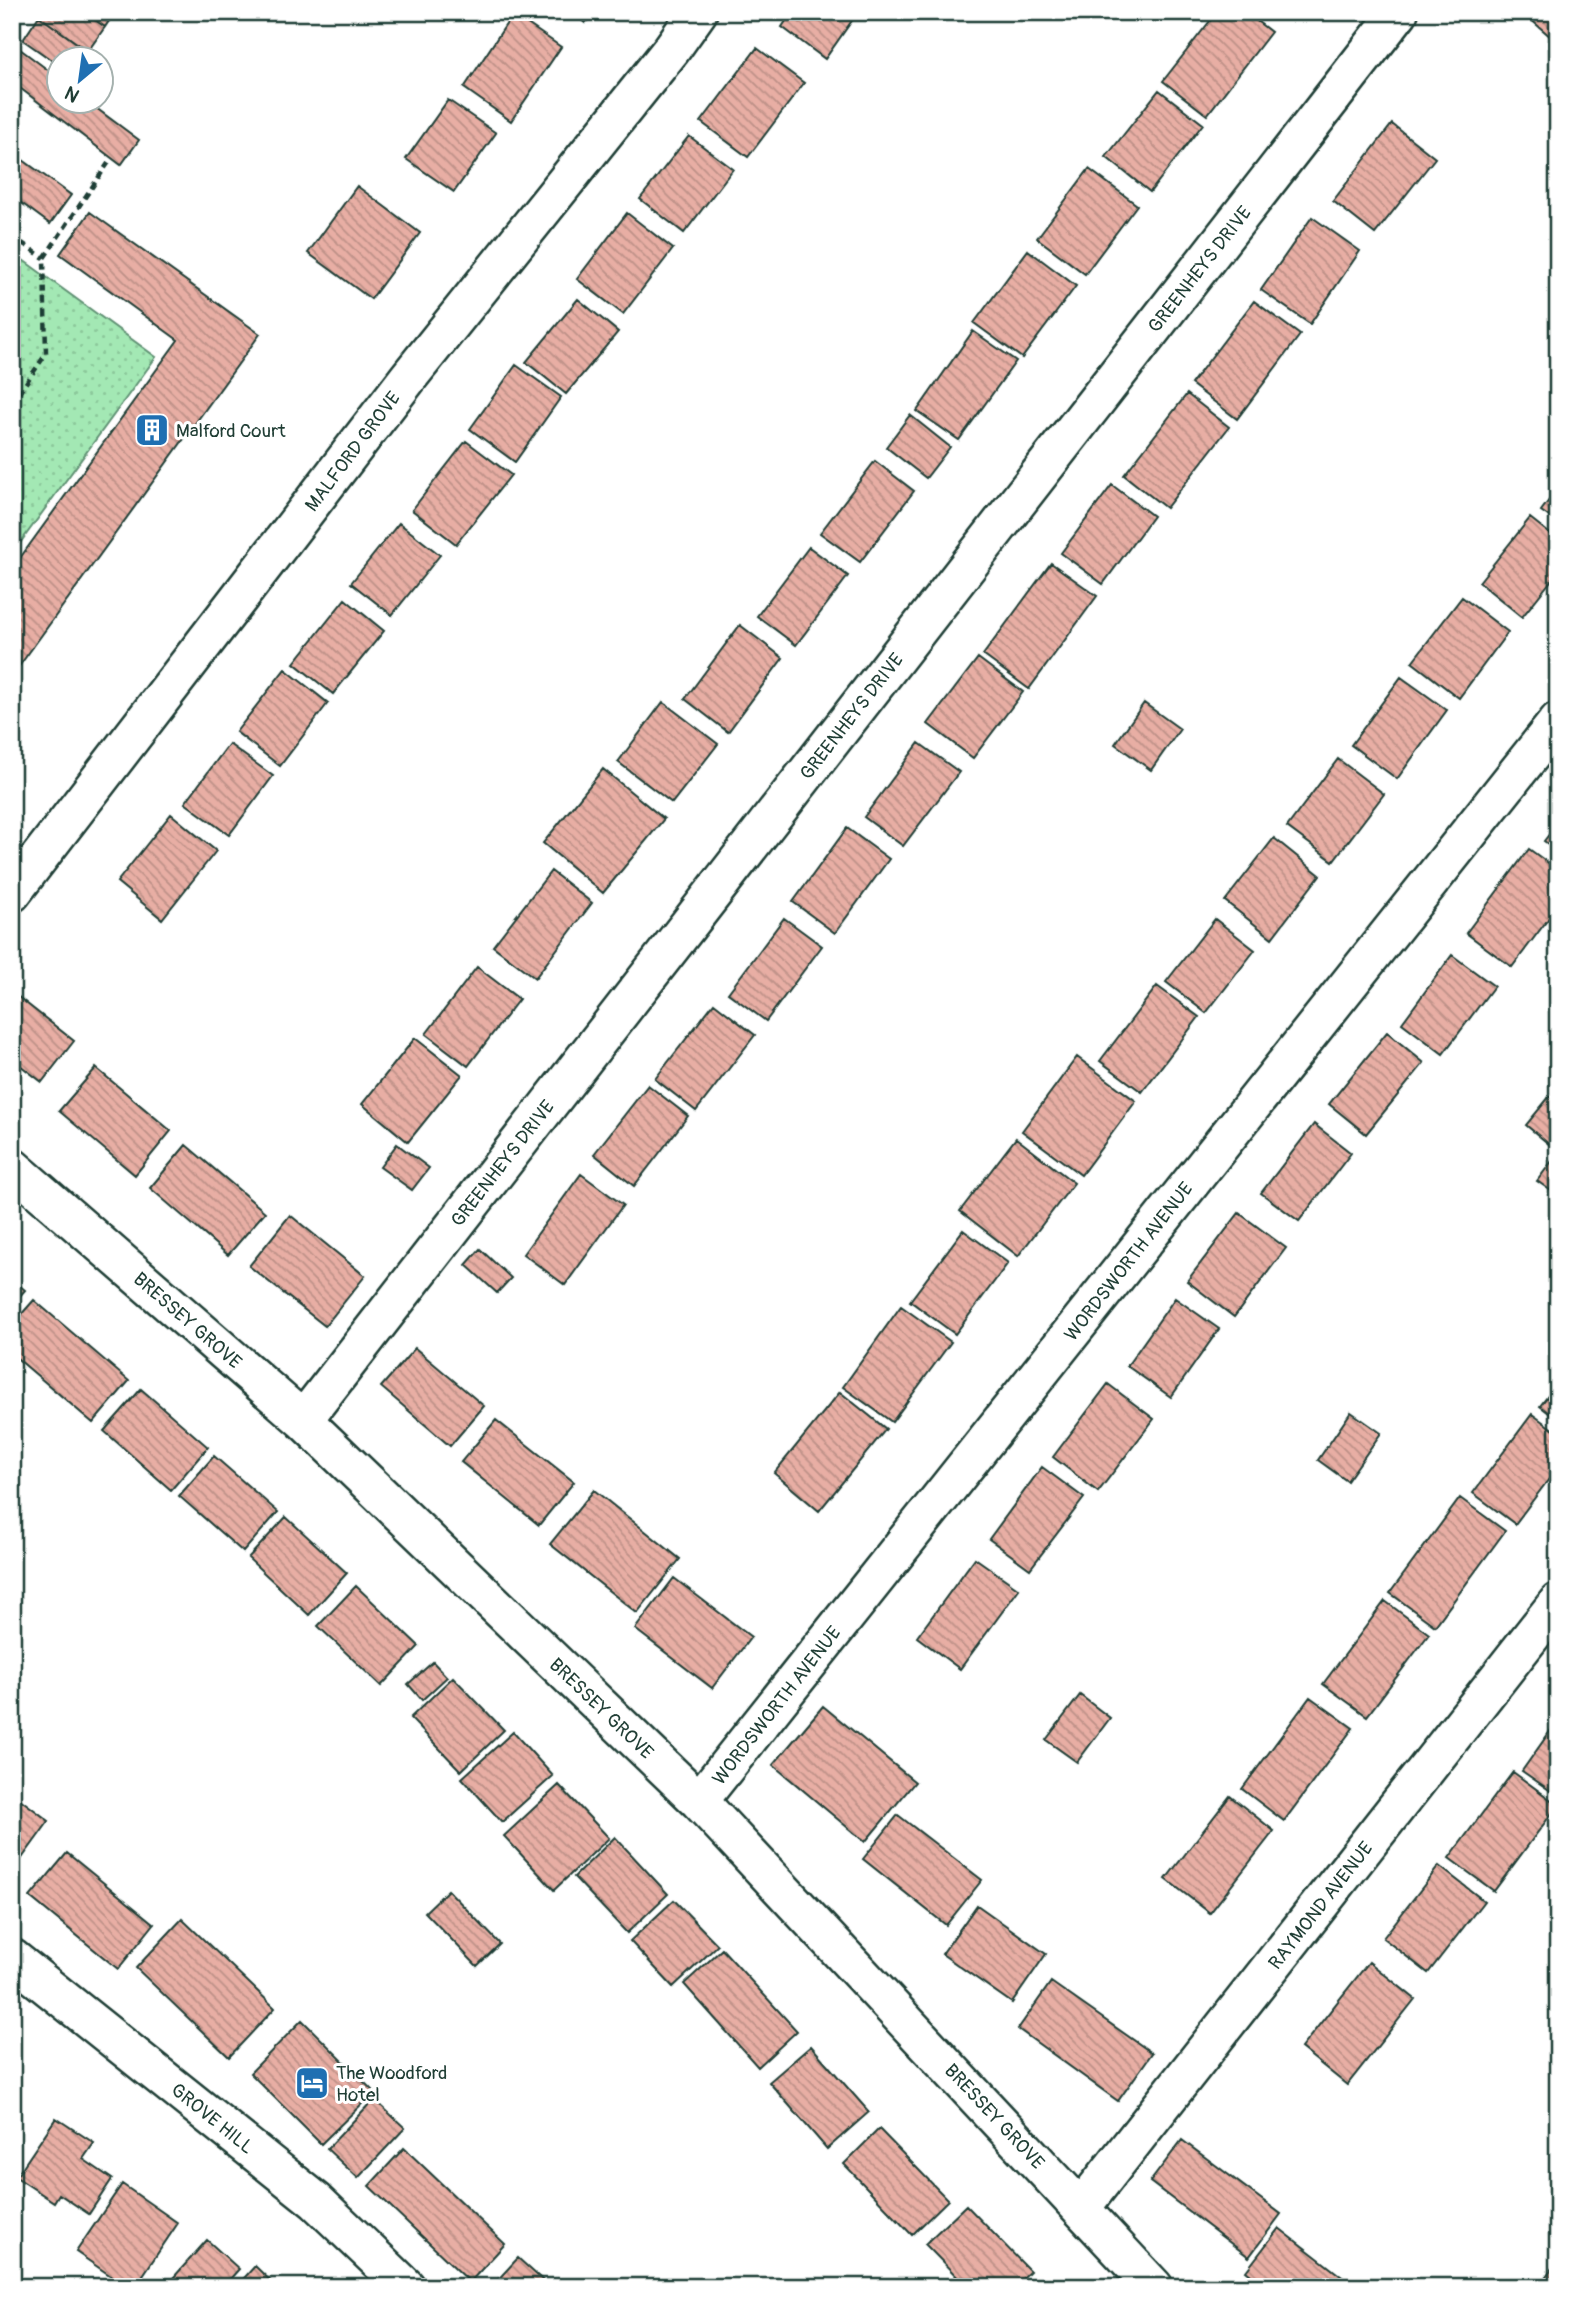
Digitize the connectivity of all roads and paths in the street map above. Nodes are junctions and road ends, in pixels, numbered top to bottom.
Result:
1 (698, 12) edge
2 (1399, 12) edge
3 (108, 162) dead end
4 (12, 236) edge
5 (44, 258) junction
6 (12, 403) edge
7 (1558, 721) edge
8 (12, 893) edge
9 (12, 1167) edge
10 (303, 1420) junction
11 (1558, 1602) edge
12 (699, 1801) junction
13 (12, 1958) edge
14 (1081, 2208) junction
15 (406, 2287) edge
16 (1154, 2287) edge

1 - 8 street, MALFORD GROVE
2 - 10 street, GREENHEYS DRIVE
3 - 5 path
4 - 5 path
5 - 6 path
7 - 12 street, WORDSWORTH AVENUE
9 - 10 street, BRESSEY GROVE
10 - 12 street, BRESSEY GROVE
11 - 14 street, RAYMOND AVENUE
12 - 14 street, BRESSEY GROVE
13 - 15 street, GROVE HILL
14 - 16 street, BRESSEY GROVE

